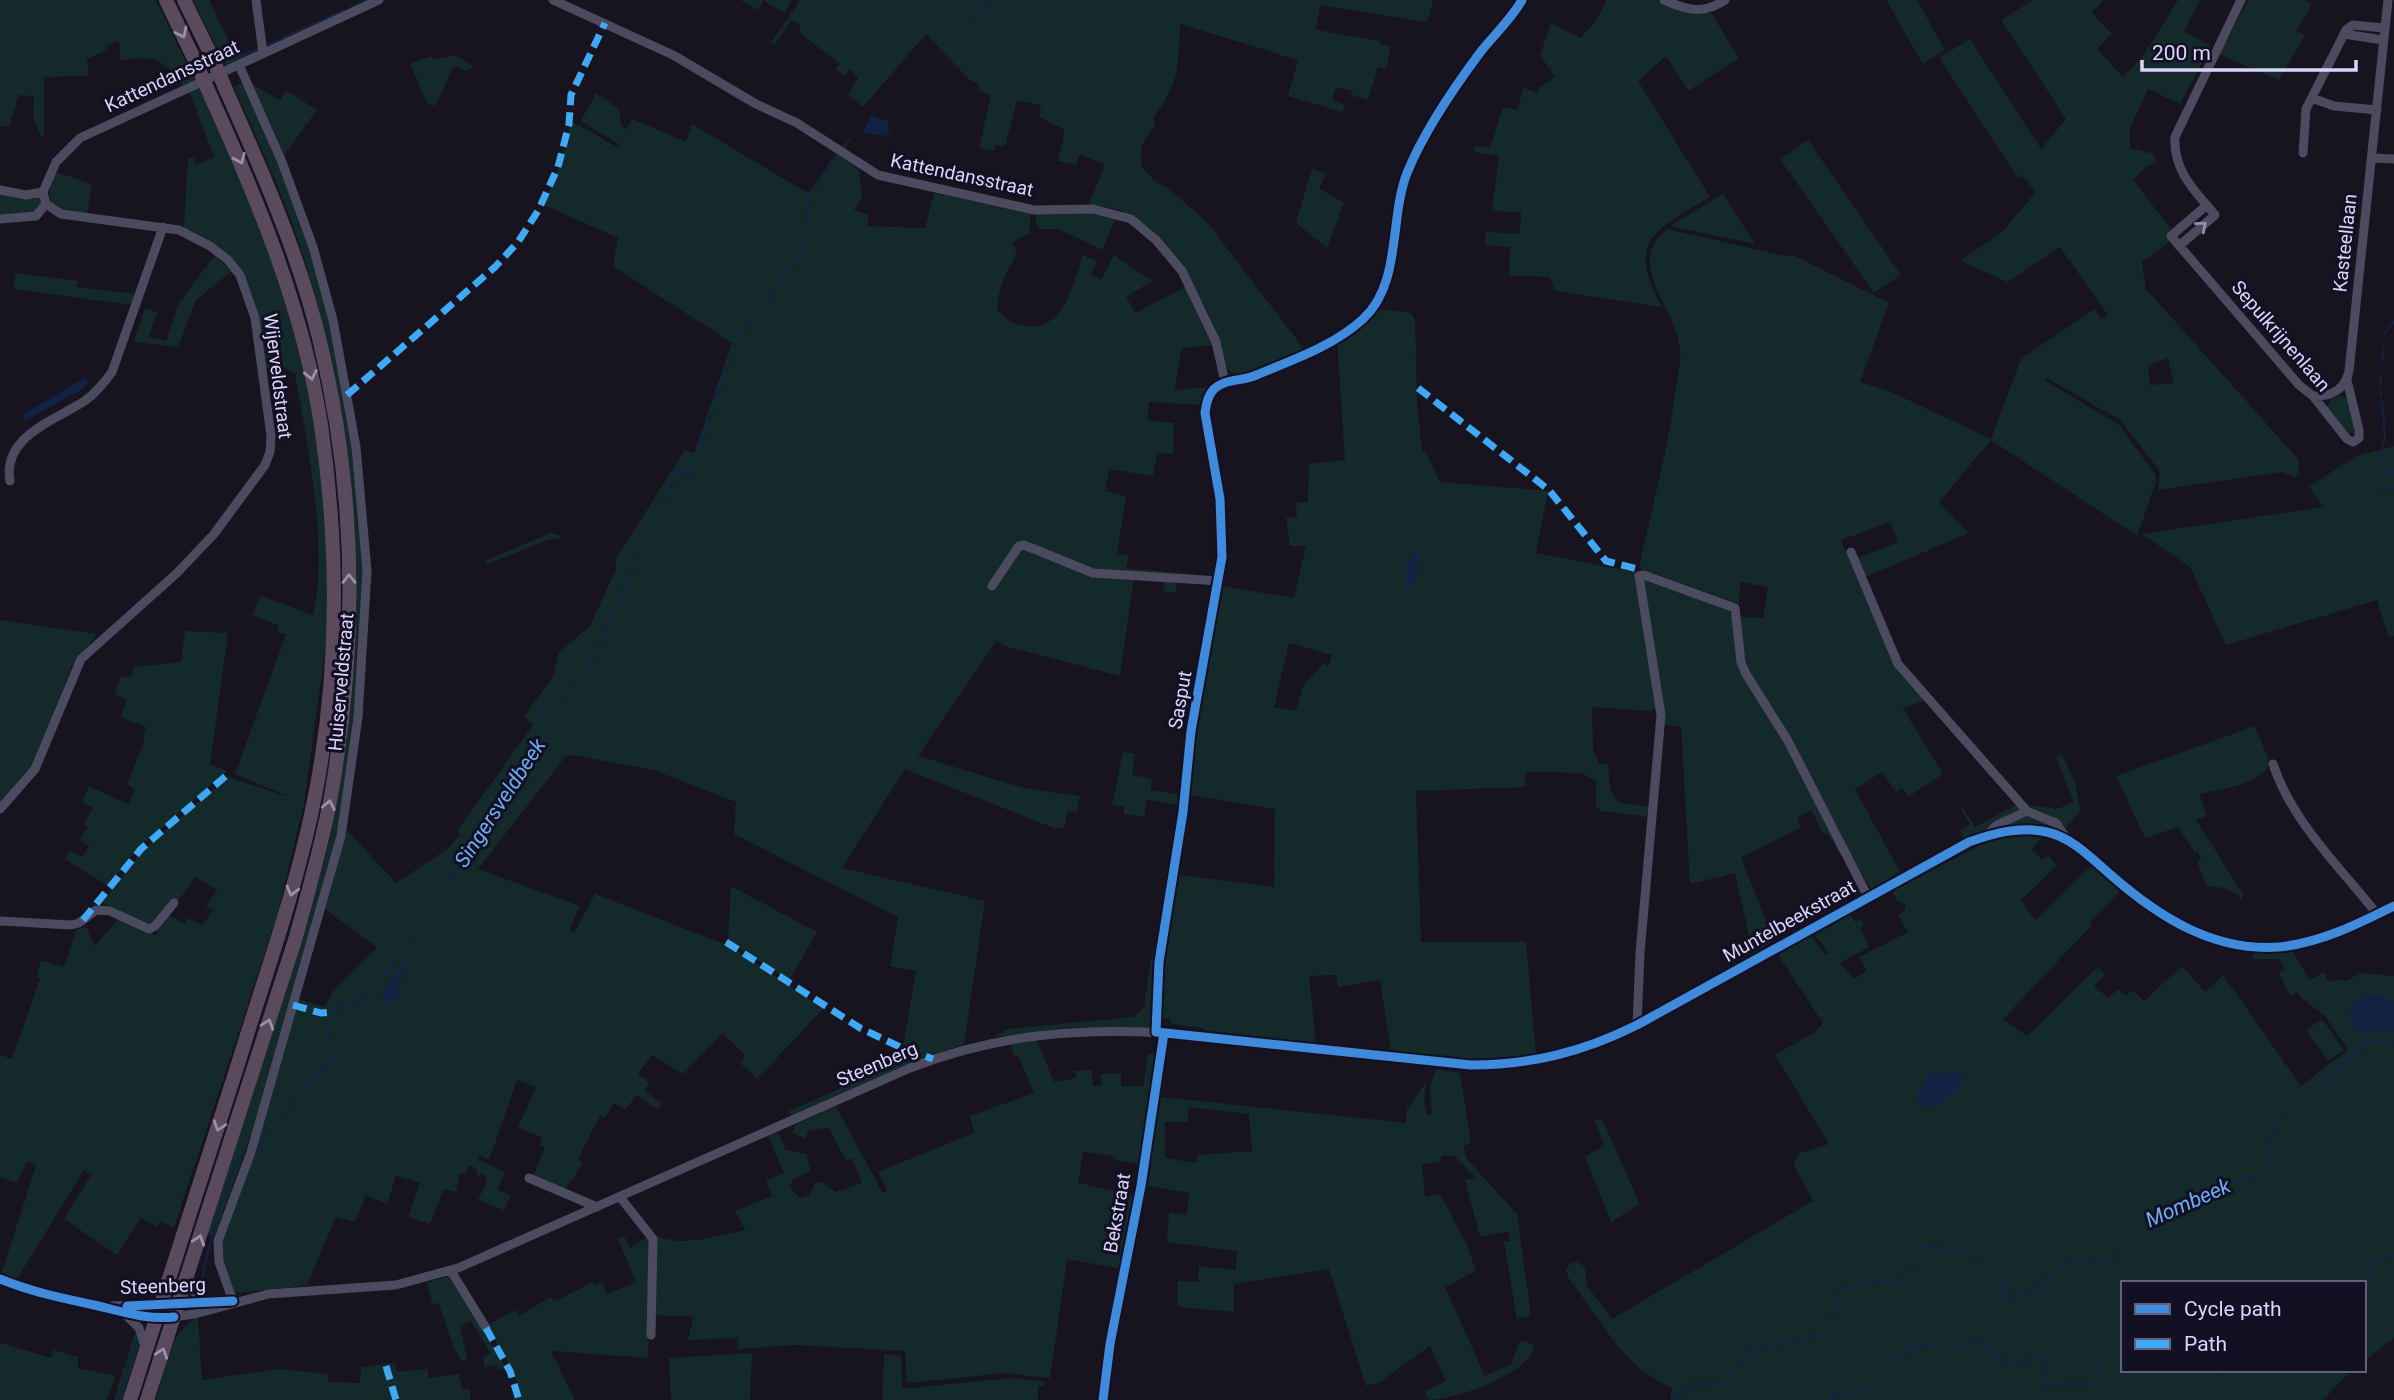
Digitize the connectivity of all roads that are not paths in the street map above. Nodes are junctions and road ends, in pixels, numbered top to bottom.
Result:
1 (166, 0) edge
2 (184, 0) edge
3 (256, 0) edge
4 (379, 0) edge
5 (553, 0) edge
6 (1522, 0) edge
7 (1664, 0) edge
8 (1725, 0) edge
9 (2241, 0) edge
10 (2388, 0) edge
11 (2385, 29) junction
12 (2344, 34) junction
13 (2383, 40) junction
14 (263, 53) junction
15 (239, 65) junction
16 (2312, 98) junction
17 (2377, 110) junction
18 (2303, 153) dead end
19 (2373, 158) junction
20 (2394, 159) edge
21 (0, 190) edge
22 (43, 192) junction
23 (46, 204) junction
24 (0, 219) edge
25 (163, 227) junction
26 (2347, 380) junction
27 (1225, 382) junction
28 (2313, 396) junction
29 (2359, 438) joint
30 (10, 481) dead end
31 (1851, 552) dead end
32 (1220, 581) junction
33 (992, 586) dead end
34 (2273, 764) dead end
35 (0, 809) edge
36 (2026, 811) junction
37 (1988, 834) junction
38 (2067, 840) junction
39 (1868, 897) junction
40 (174, 903) dead end
41 (2394, 906) edge
42 (2377, 914) junction
43 (0, 921) edge
44 (1637, 1025) junction
45 (1160, 1033) junction
46 (529, 1178) dead end
47 (620, 1197) junction
48 (597, 1207) junction
49 (451, 1271) junction
50 (188, 1275) junction
51 (0, 1279) edge
52 (233, 1301) junction
53 (208, 1302) junction
54 (122, 1311) junction
55 (176, 1311) junction
56 (159, 1312) junction
57 (486, 1328) dead end
58 (651, 1335) dead end
59 (146, 1350) junction
60 (130, 1400) edge
61 (147, 1400) edge
62 (1103, 1400) edge

1 -> 56 highway, bridge
50 -> 2 highway, bridge
3 - 14 street
4 - 14 street, Kattendansstraat
5 - 27 street, Kattendansstraat
6 - 27 street
7 - 8 street
9 - 28 street, Sepulkrijnenlaan
10 - 11 street, Kasteellaan
11 - 12 street
11 - 13 street, Kasteellaan
12 - 13 street
12 - 16 street
13 - 17 street, Kasteellaan
14 - 15 street, Kattendansstraat
15 - 22 street, Kattendansstraat
15 - 52 street, Huiserveldstraat
16 - 17 street
16 - 18 street
17 - 19 street, Kasteellaan
19 - 20 street
19 - 26 street, Kasteellaan
21 - 22 street
22 - 23 street
23 - 24 street
23 - 25 street, Wijerveldstraat
25 - 30 street
25 - 35 street, Wijerveldstraat
26 - 28 street
26 - 29 street, Kasteellaan
27 - 32 street, Sasput
28 - 29 street, Sepulkrijnenlaan
31 - 36 street, Muntelbeekstraat
32 - 33 street
32 - 45 street, Sasput
34 - 42 street
36 - 37 street, Muntelbeekstraat
36 - 38 street, Muntelbeekstraat
37 - 38 street, Muntelbeekstraat
37 - 39 street, Muntelbeekstraat
38 - 42 street, Muntelbeekstraat
39 - 44 street, Muntelbeekstraat
39 - 44 street, Muntelbeekstraat
40 - 43 street
41 - 42 street, Muntelbeekstraat
44 - 45 street, Muntelbeekstraat
45 - 47 street, Steenberg
45 - 62 street, Bekstraat
46 - 48 street
47 - 48 street, Steenberg
47 - 58 street
48 - 49 street, Steenberg
49 - 52 street, Steenberg
49 - 57 street
50 - 53 street
50 - 55 highway
51 - 54 street, Steenberg
52 - 53 street, Steenberg
52 - 55 street, Steenberg
53 - 55 street, Steenberg
54 - 56 street, Steenberg
54 - 59 street
55 - 56 street, Steenberg
61 -> 55 highway
56 - 59 highway
59 - 60 highway

